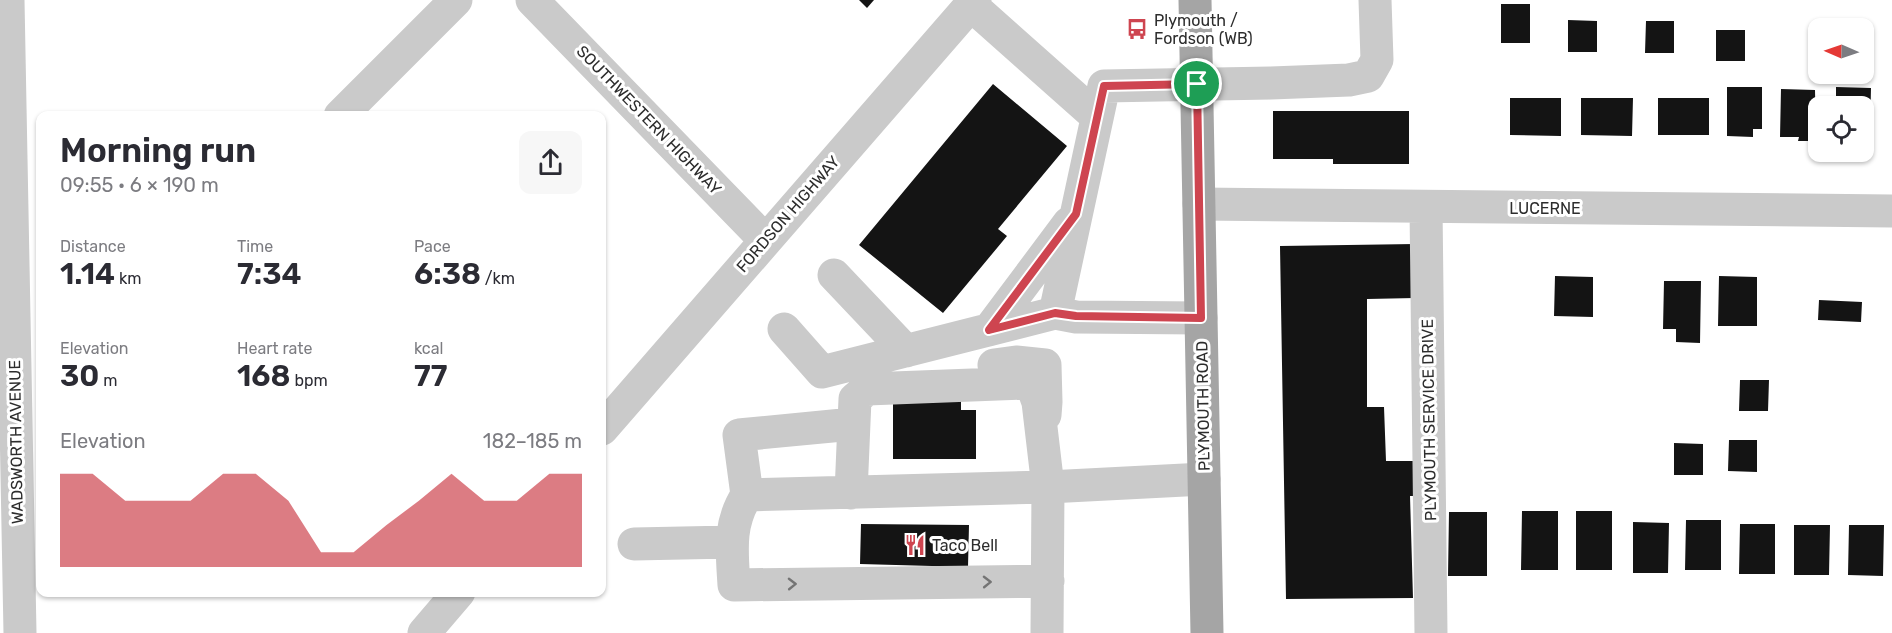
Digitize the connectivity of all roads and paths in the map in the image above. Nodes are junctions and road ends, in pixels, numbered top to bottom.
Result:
1 (8, 0) edge
2 (456, 0) edge
3 (532, 0) edge
4 (1195, 0) edge
5 (1375, 0) edge
6 (973, 2) edge
7 (1197, 84) junction
8 (345, 111) edge
9 (1096, 116) junction
10 (1199, 204) junction
11 (17, 207) edge
12 (1426, 207) junction
13 (1892, 211) edge
14 (1076, 214) junction
15 (765, 240) junction
16 (834, 275) dead end
17 (1055, 313) junction
18 (1201, 318) junction
19 (784, 328) dead end
20 (989, 330) junction
21 (906, 351) junction
22 (858, 408) junction
23 (606, 424) edge
24 (1042, 437) junction
25 (1204, 479) junction
26 (1048, 488) junction
27 (851, 493) junction
28 (747, 495) junction
29 (731, 542) junction
30 (634, 544) dead end
31 (1048, 581) junction
32 (455, 597) edge
33 (20, 633) edge
34 (424, 633) edge
35 (1047, 633) edge
36 (1207, 633) edge
37 (1431, 633) edge

1 - 11 street, WADSWORTH AVENUE
2 - 8 street
3 - 15 street, SOUTHWESTERN HIGHWAY
4 - 7 main road, PLYMOUTH ROAD
5 - 7 street
6 - 9 street
6 - 15 street, FORDSON HIGHWAY
7 - 9 street
7 - 10 main road, PLYMOUTH ROAD
9 - 14 street
10 - 12 street, LUCERNE
10 - 18 main road, PLYMOUTH ROAD
11 - 33 street, WADSWORTH AVENUE
12 - 13 street, LUCERNE
12 - 37 street, PLYMOUTH SERVICE DRIVE
14 - 17 street
14 - 20 street
15 - 23 street, FORDSON HIGHWAY
16 - 21 street
17 - 18 street
17 - 20 street
18 - 25 main road, PLYMOUTH ROAD
19 - 21 street
20 - 21 street
22 - 24 street
22 - 24 street
22 - 27 street
22 - 28 street
24 - 26 street
25 - 26 street
25 - 36 main road, PLYMOUTH ROAD
26 - 27 street
26 - 31 street
27 - 28 street
28 - 29 street
29 - 30 street
29 -> 31 street
31 - 35 street
32 - 34 street

